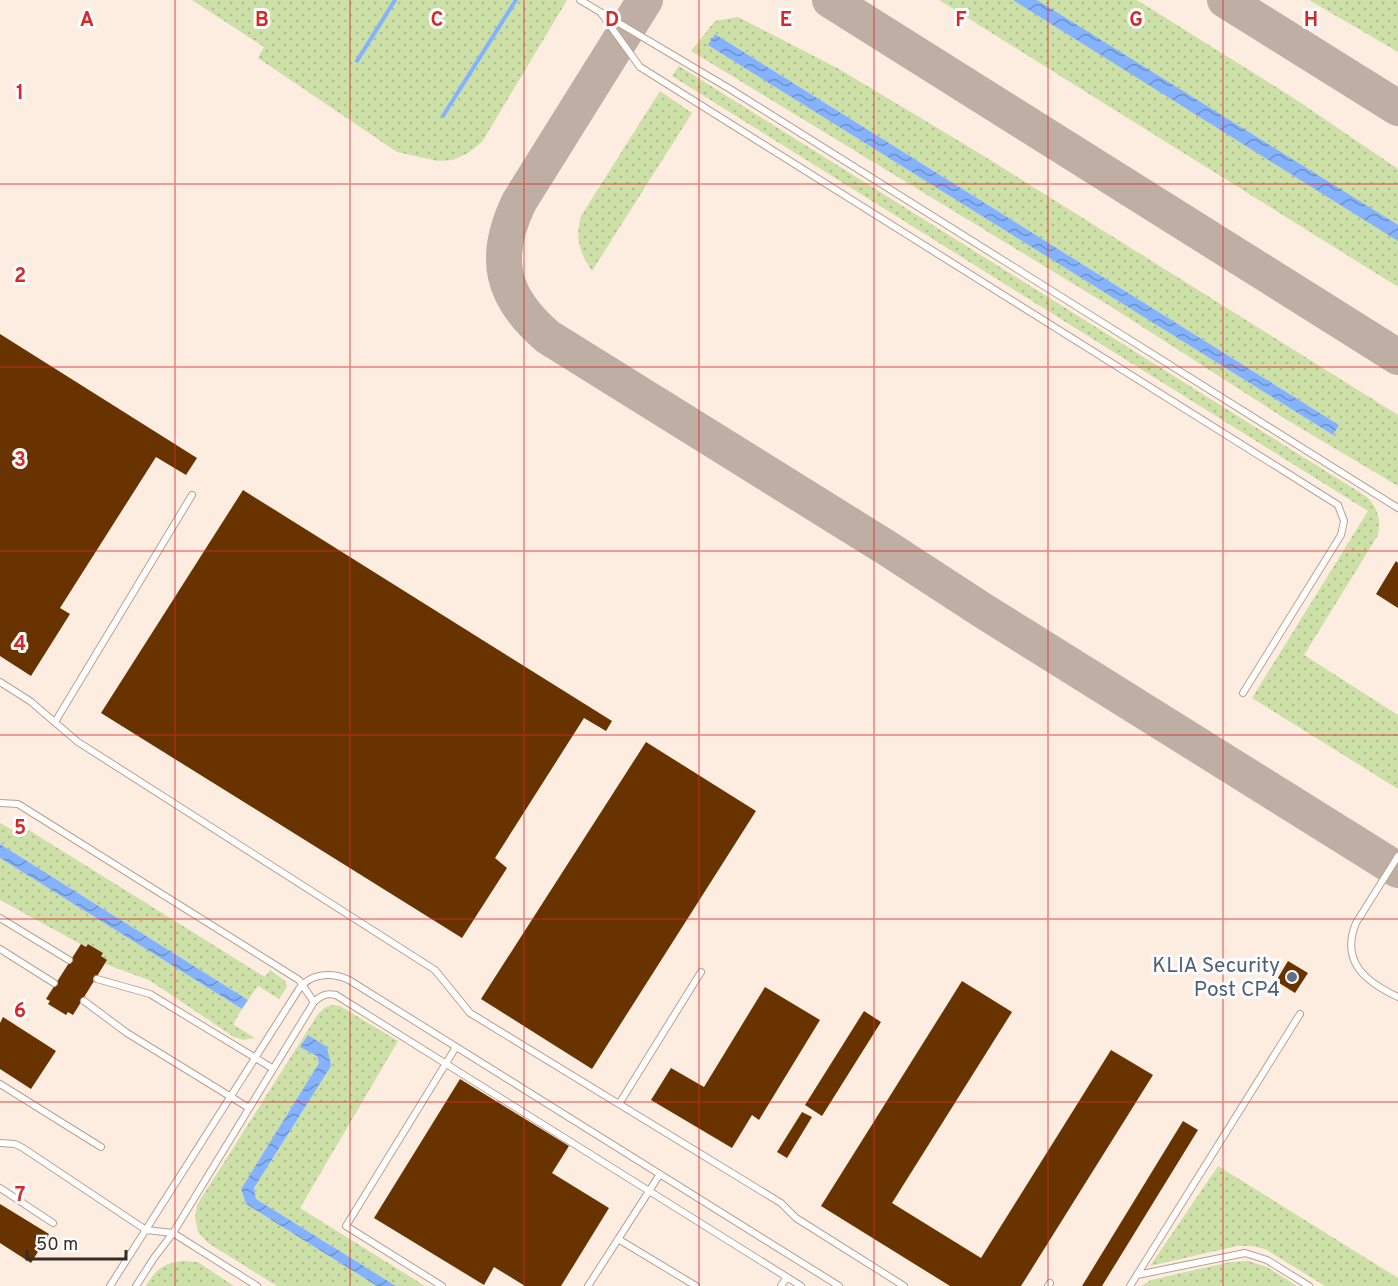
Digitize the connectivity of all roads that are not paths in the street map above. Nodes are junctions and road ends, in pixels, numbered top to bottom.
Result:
1 (580, 0) edge
2 (601, 12) junction
3 (192, 495) dead end
4 (1398, 508) edge
5 (0, 682) edge
6 (1243, 693) dead end
7 (55, 722) junction
8 (0, 803) edge
9 (1398, 856) edge
10 (0, 918) edge
11 (0, 949) edge
12 (69, 960) dead end
13 (701, 972) dead end
14 (97, 979) dead end
15 (54, 982) dead end
16 (302, 985) junction
17 (1398, 997) edge
18 (84, 1001) dead end
19 (314, 1002) junction
20 (1300, 1014) dead end
21 (456, 1047) junction
22 (255, 1057) junction
23 (446, 1062) junction
24 (272, 1068) junction
25 (0, 1084) edge
26 (231, 1098) junction
27 (619, 1104) junction
28 (249, 1108) junction
29 (0, 1143) edge
30 (101, 1147) dead end
31 (660, 1174) junction
32 (0, 1188) edge
33 (650, 1190) junction
34 (53, 1223) dead end
35 (146, 1230) junction
36 (173, 1233) junction
37 (618, 1239) junction
38 (1137, 1276) junction
39 (786, 1277) junction
40 (110, 1286) edge
41 (136, 1286) edge
42 (257, 1286) edge
43 (442, 1286) edge
44 (588, 1286) edge
45 (696, 1286) edge
46 (781, 1286) edge
47 (801, 1286) edge
48 (839, 1286) edge
49 (904, 1286) edge
50 (1130, 1286) edge
51 (1309, 1286) edge

1 - 2 lane
2 - 4 lane
2 - 6 lane
3 - 7 lane
5 - 7 lane
7 - 27 lane
8 - 16 lane
9 - 17 lane
10 - 12 lane
11 - 15 lane
13 - 27 lane
14 - 22 lane
16 - 19 lane
16 - 21 lane
16 - 22 lane
18 - 26 lane
19 - 23 lane
19 - 24 lane
20 - 38 lane
21 - 23 lane
21 - 31 lane
22 - 24 lane
22 - 26 lane
23 - 33 lane
23 - 43 lane
24 - 28 lane
25 - 30 lane
26 - 28 lane
26 - 35 lane
27 - 49 lane
28 - 36 lane
29 - 35 lane
31 - 33 lane
31 - 48 lane
32 - 34 lane
33 - 37 lane
33 - 39 lane
35 - 36 lane
35 - 40 lane
36 - 41 lane
36 - 42 lane
37 - 44 lane
37 - 45 lane
38 - 50 lane
38 - 51 lane
39 - 46 lane
39 - 47 lane

